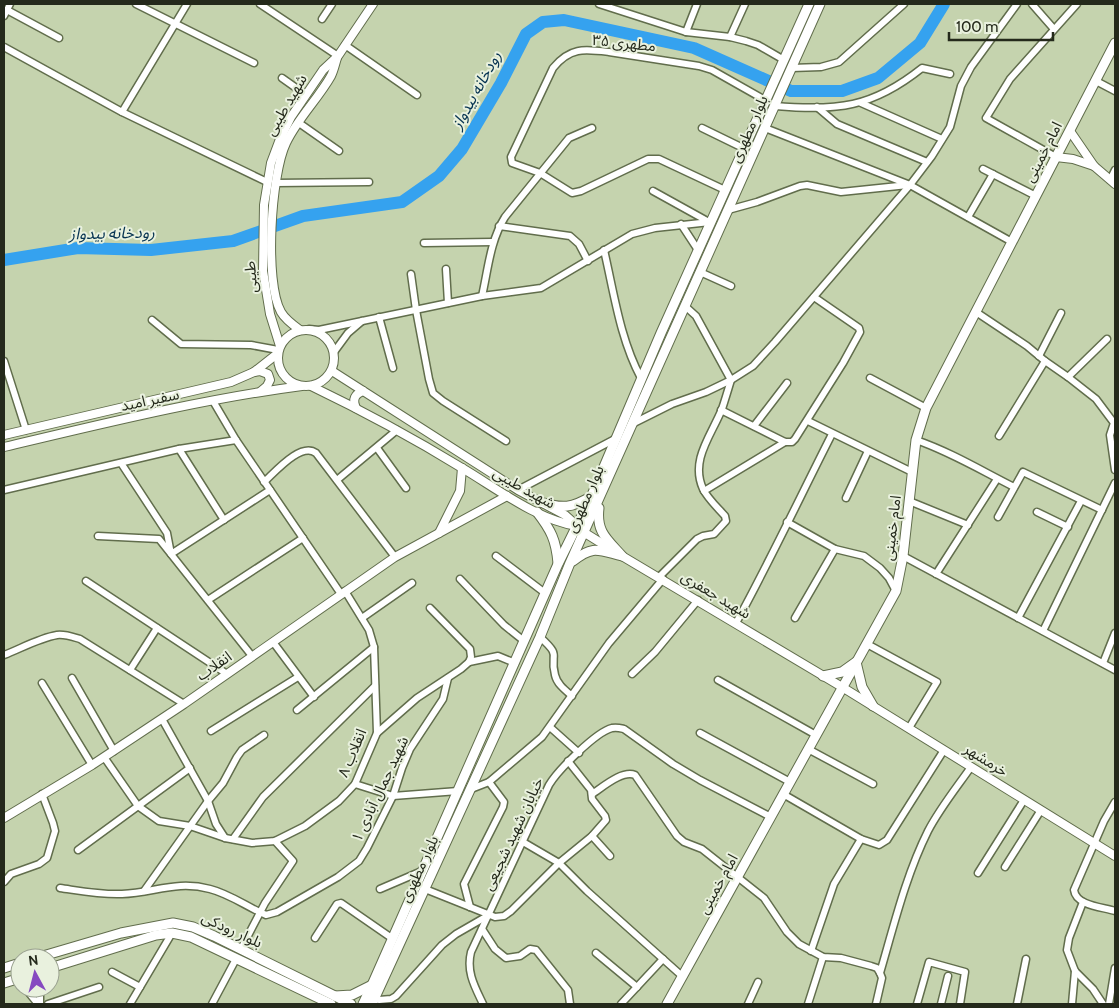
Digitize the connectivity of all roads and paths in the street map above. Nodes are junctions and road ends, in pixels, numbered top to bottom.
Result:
1 (136, 4) edge
2 (187, 4) edge
3 (260, 4) edge
4 (332, 4) edge
5 (373, 4) edge
6 (599, 4) edge
7 (698, 4) edge
8 (745, 4) edge
9 (809, 4) edge
10 (820, 4) edge
11 (904, 4) edge
12 (1017, 4) edge
13 (1032, 4) edge
14 (1077, 4) edge
15 (151, 7) edge
16 (7, 10) edge
17 (322, 18) dead end
18 (176, 23) junction
19 (1053, 28) junction
20 (686, 32) junction
21 (730, 37) junction
22 (59, 38) dead end
23 (1115, 43) edge
24 (345, 45) junction
25 (4, 48) edge
26 (338, 56) junction
27 (784, 60) junction
28 (254, 63) dead end
29 (791, 68) junction
30 (950, 74) dead end
31 (282, 78) dead end
32 (1096, 81) junction
33 (772, 84) junction
34 (782, 89) junction
35 (1115, 91) edge
36 (306, 95) junction
37 (417, 95) dead end
38 (765, 98) junction
39 (776, 103) junction
40 (861, 103) junction
41 (817, 107) junction
42 (122, 112) junction
43 (298, 123) junction
44 (592, 128) dead end
45 (702, 128) dead end
46 (765, 128) junction
47 (1070, 131) junction
48 (942, 139) junction
49 (743, 148) junction
50 (339, 151) dead end
51 (1056, 157) junction
52 (927, 162) junction
53 (1094, 166) junction
54 (983, 170) dead end
55 (1115, 170) edge
56 (540, 172) junction
57 (993, 174) junction
58 (369, 182) dead end
59 (1113, 182) edge
60 (271, 183) junction
61 (910, 185) junction
62 (725, 190) junction
63 (653, 191) dead end
64 (1036, 196) junction
65 (264, 205) joint
66 (274, 207) joint
67 (728, 210) junction
68 (968, 218) junction
69 (710, 222) junction
70 (681, 224) junction
71 (499, 226) junction
72 (493, 242) junction
73 (1012, 242) junction
74 (424, 243) dead end
75 (604, 250) junction
76 (698, 250) junction
77 (588, 261) junction
78 (446, 269) dead end
79 (700, 272) junction
80 (411, 274) dead end
81 (731, 286) dead end
82 (482, 296) junction
83 (814, 297) junction
84 (448, 303) junction
85 (685, 306) junction
86 (416, 310) junction
87 (976, 312) junction
88 (1061, 313) dead end
89 (379, 317) junction
90 (152, 320) dead end
91 (363, 320) junction
92 (309, 329) junction
93 (300, 330) junction
94 (661, 333) junction
95 (671, 338) junction
96 (1107, 339) dead end
97 (278, 350) junction
98 (334, 352) junction
99 (1042, 358) junction
100 (4, 361) edge
101 (393, 368) dead end
102 (332, 371) junction
103 (254, 372) junction
104 (1068, 377) junction
105 (641, 378) junction
106 (870, 378) dead end
107 (731, 380) junction
108 (786, 383) dead end
109 (302, 386) junction
110 (311, 386) junction
111 (363, 391) junction
112 (261, 392) junction
113 (213, 401) junction
114 (356, 408) junction
115 (926, 408) junction
116 (721, 410) junction
117 (808, 421) junction
118 (634, 423) junction
119 (754, 426) junction
120 (26, 430) junction
121 (397, 430) junction
122 (832, 434) junction
123 (4, 435) edge
124 (999, 436) dead end
125 (615, 438) junction
126 (236, 440) junction
127 (916, 440) junction
128 (506, 441) dead end
129 (785, 442) junction
130 (4, 447) edge
131 (377, 448) junction
132 (179, 450) junction
133 (868, 451) junction
134 (121, 463) junction
135 (462, 468) junction
136 (1115, 470) edge
137 (912, 472) junction
138 (997, 479) junction
139 (336, 480) junction
140 (264, 482) junction
141 (1115, 483) edge
142 (1014, 487) junction
143 (406, 488) dead end
144 (4, 490) edge
145 (270, 490) junction
146 (518, 490) junction
147 (704, 491) junction
148 (507, 496) junction
149 (596, 498) junction
150 (846, 498) dead end
151 (909, 501) junction
152 (1081, 501) junction
153 (540, 502) junction
154 (1102, 510) junction
155 (537, 512) junction
156 (1037, 512) dead end
157 (998, 516) dead end
158 (224, 520) junction
159 (787, 522) junction
160 (968, 525) junction
161 (577, 526) junction
162 (1068, 527) junction
163 (585, 532) junction
164 (438, 533) junction
165 (98, 536) dead end
166 (303, 538) junction
167 (835, 549) junction
168 (171, 554) junction
169 (496, 556) dead end
170 (622, 556) junction
171 (903, 556) junction
172 (395, 557) junction
173 (557, 565) junction
174 (569, 567) junction
175 (936, 574) junction
176 (661, 578) junction
177 (460, 579) dead end
178 (86, 581) dead end
179 (412, 583) dead end
180 (896, 591) junction
181 (343, 593) junction
182 (545, 593) junction
183 (208, 600) junction
184 (698, 600) junction
185 (430, 608) dead end
186 (362, 618) junction
187 (795, 618) dead end
188 (1018, 618) junction
189 (736, 623) junction
190 (157, 628) junction
191 (1043, 631) junction
192 (1115, 633) edge
193 (540, 638) junction
194 (524, 641) junction
195 (274, 642) junction
196 (867, 644) junction
197 (374, 647) junction
198 (4, 655) edge
199 (252, 656) junction
200 (469, 662) junction
201 (856, 662) junction
202 (515, 663) junction
203 (1103, 664) junction
204 (130, 670) junction
205 (1115, 670) edge
206 (227, 674) junction
207 (632, 674) dead end
208 (824, 676) junction
209 (298, 677) junction
210 (72, 678) dead end
211 (448, 678) junction
212 (718, 680) dead end
213 (42, 683) dead end
214 (376, 686) junction
215 (842, 687) junction
216 (572, 696) junction
217 (314, 697) junction
218 (184, 704) junction
219 (873, 706) junction
220 (297, 710) dead end
221 (162, 718) junction
222 (550, 728) junction
223 (909, 728) junction
224 (211, 731) dead end
225 (377, 733) junction
226 (700, 733) dead end
227 (264, 735) dead end
228 (816, 735) junction
229 (808, 749) junction
230 (944, 750) junction
231 (114, 751) junction
232 (579, 753) junction
233 (104, 757) junction
234 (568, 761) junction
235 (92, 765) junction
236 (971, 767) junction
237 (190, 768) junction
238 (488, 782) junction
239 (790, 782) junction
240 (355, 784) junction
241 (873, 784) dead end
242 (471, 789) junction
243 (458, 791) junction
244 (42, 794) junction
245 (592, 794) junction
246 (783, 794) junction
247 (393, 796) junction
248 (1024, 800) junction
249 (208, 801) junction
250 (1115, 802) edge
251 (138, 806) junction
252 (1041, 810) junction
253 (771, 817) junction
254 (4, 818) edge
255 (190, 826) junction
256 (592, 836) junction
257 (225, 838) junction
258 (861, 839) junction
259 (233, 840) junction
260 (275, 841) junction
261 (523, 842) junction
262 (1094, 842) junction
263 (78, 850) dead end
264 (610, 856) dead end
265 (1115, 856) edge
266 (559, 863) junction
267 (1005, 867) dead end
268 (423, 871) junction
269 (978, 872) dead end
270 (737, 878) junction
271 (4, 882) edge
272 (60, 888) dead end
273 (380, 889) dead end
274 (425, 889) junction
275 (144, 891) junction
276 (1083, 902) junction
277 (470, 907) junction
278 (1115, 911) edge
279 (259, 913) junction
280 (489, 915) junction
281 (482, 930) junction
282 (172, 933) junction
283 (315, 938) dead end
284 (393, 939) junction
285 (241, 949) junction
286 (60, 951) edge
287 (811, 951) junction
288 (596, 953) dead end
289 (823, 957) junction
290 (236, 959) junction
291 (663, 959) junction
292 (1026, 959) dead end
293 (60, 965) edge
294 (1115, 968) edge
295 (1075, 971) junction
296 (112, 972) dead end
297 (880, 973) junction
298 (682, 976) junction
299 (948, 976) dead end
300 (758, 982) dead end
301 (377, 983) junction
302 (99, 987) dead end
303 (140, 987) junction
304 (637, 987) junction
305 (330, 1002) edge
306 (377, 1003) edge
307 (48, 1004) edge
308 (130, 1004) edge
309 (212, 1004) edge
310 (351, 1004) edge
311 (362, 1004) edge
312 (483, 1004) edge
313 (570, 1004) edge
314 (621, 1004) edge
315 (667, 1004) edge
316 (748, 1004) edge
317 (808, 1004) edge
318 (876, 1004) edge
319 (917, 1004) edge
320 (941, 1004) edge
321 (960, 1004) edge
322 (1018, 1004) edge
323 (1072, 1004) edge
324 (1103, 1004) edge
325 (1109, 1004) edge

1 - 15 street
2 - 18 street
3 - 26 street
4 - 17 street
5 - 24 street, شهید طیبی
6 - 20 street
7 - 20 street
8 - 21 street
9 - 27 main road, بلوار مطهری
10 - 29 main road, بلوار مطهری
11 - 29 street
12 - 48 street
13 - 19 street
14 - 19 street
15 - 18 street
16 - 22 street
18 - 28 street
18 - 42 street
19 - 51 street
20 - 21 street
21 - 27 street
23 - 32 main road, امام خمینی
24 - 26 street, شهید طیبی
24 - 37 street
25 - 42 street
26 - 36 street, شهید طیبی
26 - 43 street, شهید طیبی
27 - 33 main road, بلوار مطهری
29 - 34 main road, بلوار مطهری
30 - 40 street
31 - 36 street
32 - 35 street
32 - 47 main road, امام خمینی
33 - 34 main road
33 - 38 main road, بلوار مطهری
34 - 39 main road, بلوار مطهری
36 - 60 street, شهید طیبی
38 - 49 main road, بلوار مطهری
38 - 56 street, مطهری ۳۵
39 - 41 street
39 - 46 main road, بلوار مطهری
40 - 41 street
40 - 48 street
41 - 52 street
42 - 60 street
43 - 50 street
43 - 60 street, شهید طیبی
44 - 56 street
45 - 49 street
46 - 61 street
46 - 67 main road, بلوار مطهری
47 - 51 main road, امام خمینی
47 - 53 street
48 - 52 street
49 - 62 main road, بلوار مطهری
51 - 53 street
51 - 64 main road, امام خمینی
52 - 61 street
53 - 59 street
54 - 57 street
55 - 59 street
56 - 62 street
56 - 71 street
57 - 64 street
57 - 68 street
58 - 60 street
60 - 65 street, شهید طیبی
60 - 66 street, شهید طیبی
61 - 67 street
61 - 68 street
61 - 83 street
62 - 69 main road, بلوار مطهری
63 - 69 street
64 - 73 main road, امام خمینی
65 - 97 street, طیبی
66 - 93 street, طیبی
67 - 79 main road, بلوار مطهری
68 - 73 street
69 - 70 street
69 - 76 main road, بلوار مطهری
70 - 75 street
70 - 76 street
71 - 72 street
71 - 77 street
72 - 74 street
72 - 82 street
73 - 87 main road, امام خمینی
75 - 77 street
75 - 105 street
76 - 94 main road, بلوار مطهری
77 - 82 street
78 - 84 street
79 - 81 street
79 - 85 main road, بلوار مطهری
80 - 86 street
82 - 84 street
83 - 107 street
83 - 117 street
84 - 86 street
85 - 95 main road, بلوار مطهری
85 - 107 street
86 - 89 street
86 - 128 street
87 - 99 street
87 - 115 main road, امام خمینی
88 - 99 street
89 - 91 street
89 - 101 street
90 - 97 street
91 - 92 street
91 - 98 street
92 - 93 street
92 - 98 street
93 - 97 street
94 - 95 main road
94 - 105 main road, بلوار مطهری
95 - 118 main road, بلوار مطهری
96 - 104 street
97 - 103 street, سفیر امید
97 - 109 street
98 - 102 street
99 - 104 street
99 - 124 street
100 - 120 street
102 - 110 street
102 - 111 street, شهید طیبی
103 - 112 street
103 - 120 street, سفیر امید
104 - 136 street
105 - 125 main road, بلوار مطهری
106 - 115 street
107 - 116 street
107 - 118 street
108 - 119 street
109 - 110 street
109 - 112 street, سفیر امید
110 - 114 street, شهید طیبی
111 - 114 street
111 - 146 street, شهید طیبی
112 - 113 street, سفیر امید
113 - 126 street, انقلاب ۸
113 - 130 street, سفیر امید
114 - 121 street, شهید طیبی
115 - 127 main road, امام خمینی
116 - 119 street
116 - 147 street
117 - 122 street
117 - 129 street
118 - 149 main road, بلوار مطهری
119 - 129 street
120 - 123 street, سفیر امید
121 - 131 street
121 - 135 street, شهید طیبی
122 - 133 street
122 - 159 street
125 - 146 street
125 - 149 main road, بلوار مطهری
126 - 132 street
126 - 140 street, انقلاب ۸
127 - 137 main road, امام خمینی
127 - 138 street
129 - 147 street
131 - 139 street
131 - 143 street
132 - 134 street
132 - 158 street
133 - 137 street
133 - 150 street
134 - 144 street
134 - 168 street
135 - 148 street, شهید طیبی
135 - 164 street
137 - 151 main road, امام خمینی
138 - 142 street
138 - 160 street
139 - 140 street
139 - 172 street
140 - 145 street, انقلاب ۸
141 - 154 street
142 - 152 street
142 - 157 street
145 - 158 street
145 - 166 street, انقلاب ۸
146 - 153 street, شهید طیبی
147 - 176 street
148 - 155 street, شهید طیبی
148 - 164 street, انقلاب
149 - 153 main road
149 - 161 main road, بلوار مطهری
149 - 163 main road, بلوار مطهری
149 - 170 main road
151 - 160 street
151 - 171 main road, امام خمینی
152 - 154 street
152 - 162 street
153 - 161 street, شهید طیبی
154 - 191 street
155 - 161 street, شهید طیبی
155 - 173 main road
156 - 162 street
158 - 168 street
159 - 167 street
159 - 189 street
160 - 175 street
161 - 163 street, شهید جعفری
161 - 173 main road, بلوار مطهری
162 - 188 street
163 - 170 street, شهید جعفری
163 - 174 main road, بلوار مطهری
164 - 172 street, انقلاب
165 - 168 street
166 - 181 street, انقلاب ۸
166 - 183 street
167 - 180 street
167 - 187 street
168 - 183 street
169 - 182 street
170 - 174 main road
170 - 176 street, شهید جعفری
171 - 175 street
171 - 180 main road, امام خمینی
172 - 181 street, انقلاب
173 - 174 main road
173 - 182 main road, بلوار مطهری
174 - 193 main road, بلوار مطهری
175 - 188 street
176 - 184 street, شهید جعفری
176 - 216 street
177 - 194 street
178 - 190 street
179 - 186 street
180 - 196 main road, امام خمینی
181 - 186 street, انقلاب ۸
181 - 195 street, انقلاب
182 - 194 main road, بلوار مطهری
183 - 199 street
184 - 189 street, شهید جعفری
184 - 207 street
185 - 200 street
186 - 197 street, انقلاب ۸
188 - 191 street
189 - 208 street, شهید جعفری
190 - 204 street
190 - 206 street
191 - 203 street
192 - 203 street
193 - 216 street
193 - 242 main road, بلوار مطهری
194 - 202 main road, بلوار مطهری
195 - 199 street, انقلاب
195 - 209 street
196 - 201 main road, امام خمینی
196 - 223 street
197 - 214 street, انقلاب ۸
197 - 217 street
198 - 204 street
199 - 206 street, انقلاب
200 - 202 street
200 - 211 street
201 - 208 main road
201 - 215 main road, امام خمینی
201 - 219 main road
202 - 243 main road, بلوار مطهری
203 - 205 street
204 - 218 street
206 - 218 street, انقلاب
208 - 215 street, شهید جعفری
209 - 217 street
209 - 224 street
210 - 231 street
211 - 225 street
211 - 247 street, شهید جمال آبادی ۱
212 - 228 street
213 - 235 street
214 - 225 street, انقلاب ۸
214 - 259 street
215 - 219 street, خرمشهر
215 - 228 main road, امام خمینی
216 - 222 street
217 - 220 street
218 - 221 street, انقلاب
219 - 223 street, خرمشهر
221 - 231 street, انقلاب
221 - 237 street
222 - 232 street
222 - 238 street
223 - 230 street, خرمشهر
225 - 240 street, انقلاب ۸
226 - 239 street
227 - 249 street
228 - 229 main road, امام خمینی
229 - 239 main road, امام خمینی
229 - 241 street
230 - 236 street, خرمشهر
230 - 258 street
231 - 233 street, انقلاب
232 - 234 street, خیابان شهید شجیعی
232 - 253 street, خیابان شهید شجیعی
233 - 235 street, انقلاب
233 - 251 street, انقلاب ۸
234 - 245 street
234 - 261 street, خیابان شهید شجیعی
235 - 244 street, انقلاب
236 - 248 street, خرمشهر
236 - 297 street
237 - 249 street
237 - 251 street
238 - 242 street
238 - 277 street
239 - 246 main road, امام خمینی
240 - 247 street
240 - 260 street, انقلاب ۸
242 - 274 main road, بلوار مطهری
243 - 247 street
243 - 268 main road, بلوار مطهری
244 - 254 street, انقلاب
244 - 271 street
245 - 256 street
245 - 270 street
246 - 253 main road, امام خمینی
246 - 258 street
247 - 279 street, شهید جمال آبادی ۱
248 - 252 street, خرمشهر
248 - 269 street
249 - 255 street
249 - 257 street
250 - 262 street
251 - 255 street, انقلاب ۸
251 - 263 street
252 - 262 street, خرمشهر
252 - 267 street
253 - 270 main road, امام خمینی
255 - 257 street, انقلاب ۸
255 - 275 street
256 - 264 street
256 - 266 street
257 - 259 street, انقلاب ۸
258 - 287 street
259 - 260 street, انقلاب ۸
260 - 279 street
261 - 266 street
261 - 280 street, خیابان شهید شجیعی
262 - 265 street, خرمشهر
262 - 276 street
266 - 280 street
266 - 291 street
268 - 273 street
268 - 284 main road, بلوار مطهری
270 - 287 street
270 - 298 main road, امام خمینی
272 - 275 street
274 - 277 street
274 - 301 main road, بلوار مطهری
275 - 279 street
276 - 278 street
276 - 295 street
277 - 280 street
279 - 285 street
280 - 281 street, خیابان شهید شجیعی
280 - 306 street
281 - 312 street, خیابان شهید شجیعی
281 - 313 street
282 - 290 main road, بلوار رودکی
282 - 293 main road, بلوار رودکی
282 - 303 street
283 - 284 street
284 - 301 main road, بلوار مطهری
285 - 286 main road, بلوار رودکی
285 - 305 main road, بلوار رودکی
287 - 289 street
288 - 304 street
289 - 297 street
289 - 317 street
290 - 305 main road, بلوار رودکی
290 - 309 street
291 - 298 street
291 - 304 street
292 - 322 street
294 - 325 street
295 - 323 street
295 - 324 street
296 - 303 street
297 - 318 street
298 - 315 main road, امام خمینی
299 - 320 street
300 - 316 street
301 - 305 main road
301 - 306 main road
301 - 311 main road, بلوار مطهری
302 - 307 street
303 - 308 street
304 - 314 street
305 - 310 main road, بلوار رودکی
319 - 321 street

